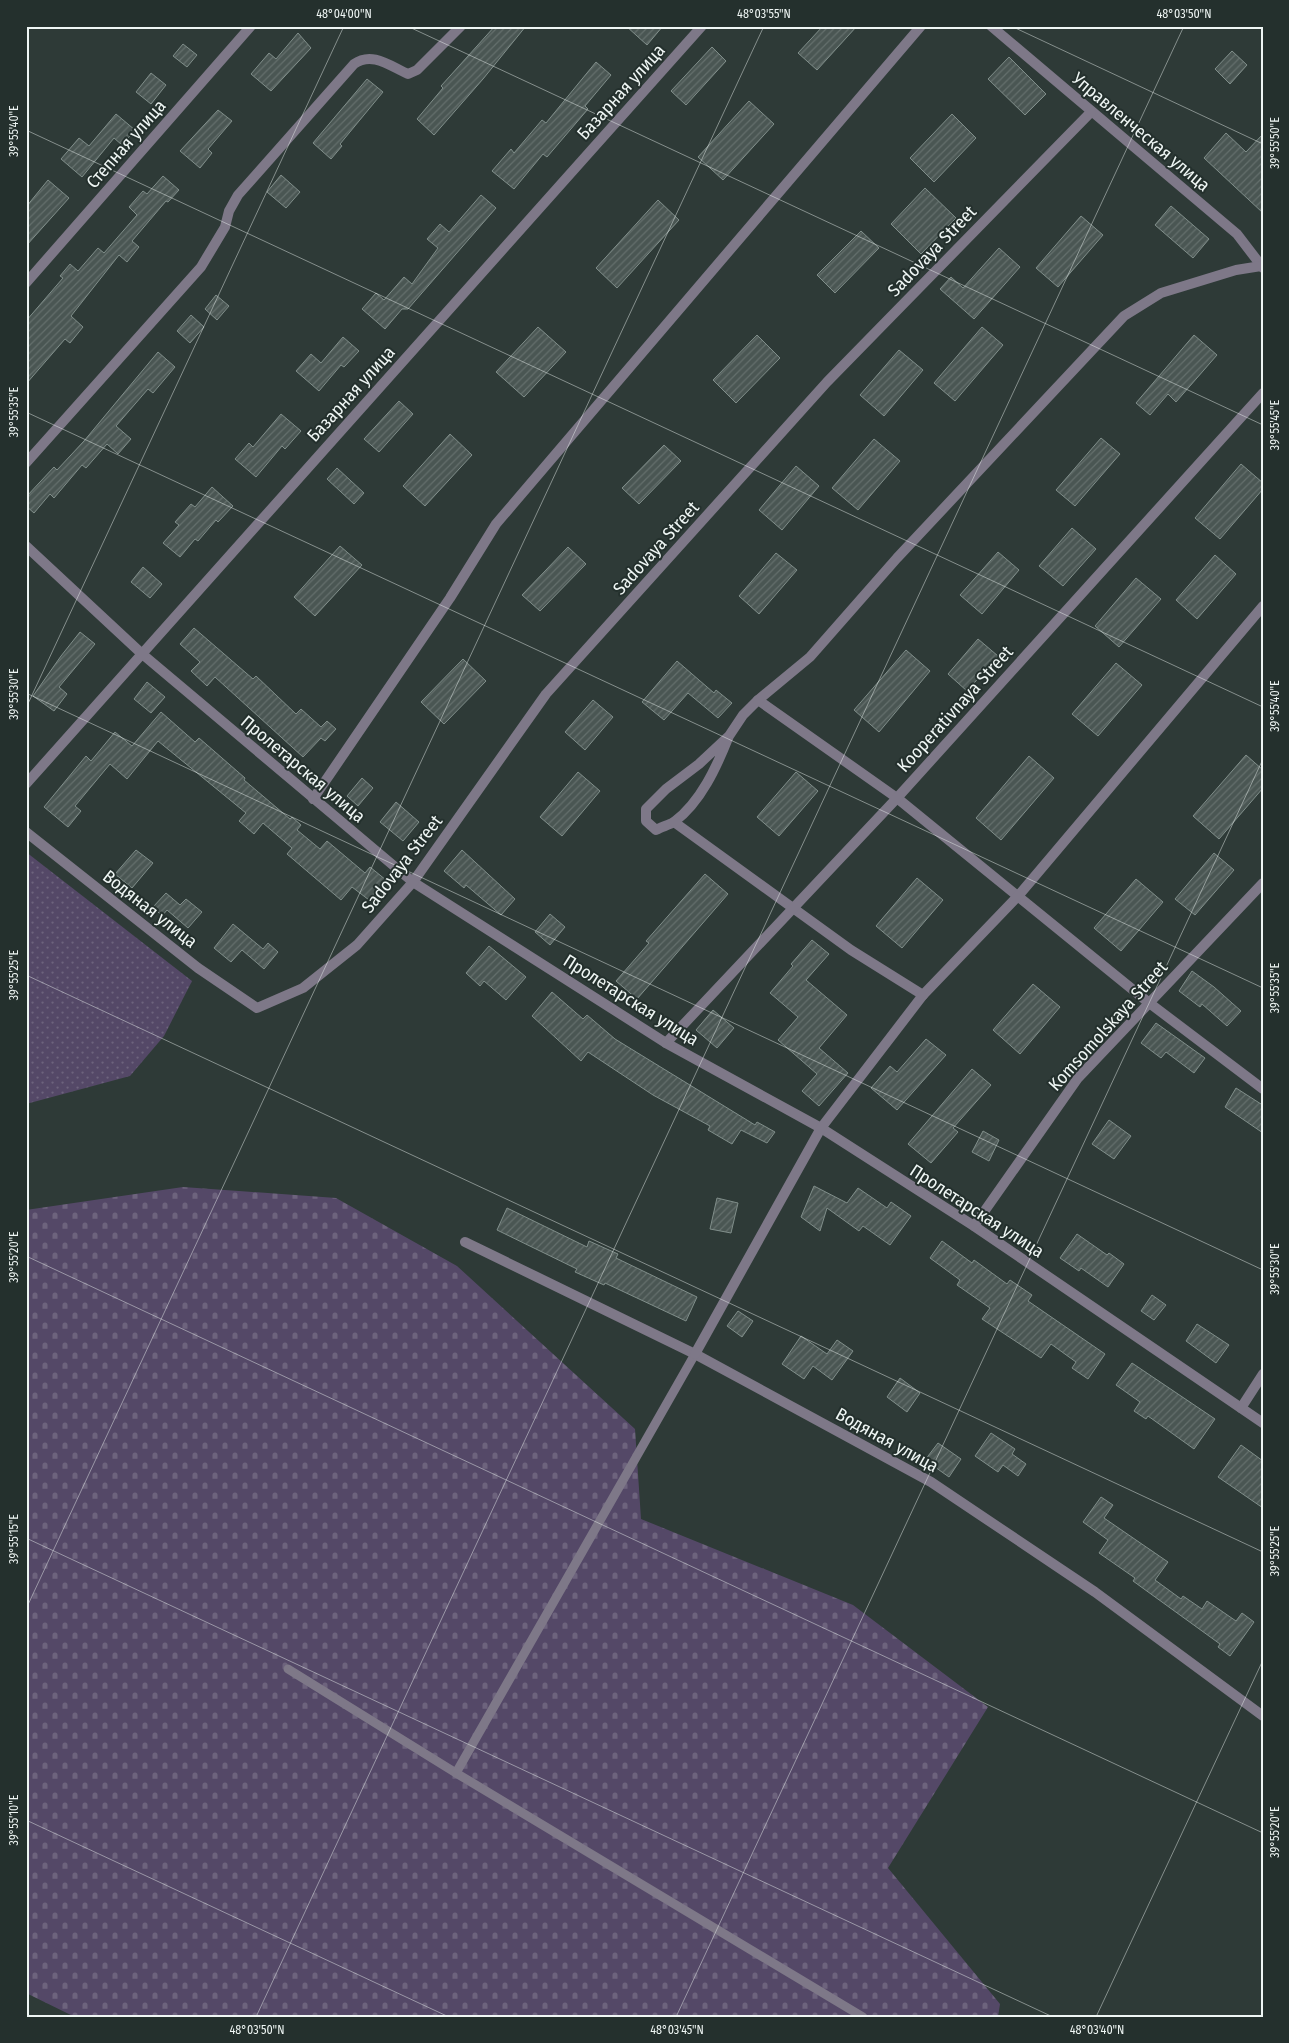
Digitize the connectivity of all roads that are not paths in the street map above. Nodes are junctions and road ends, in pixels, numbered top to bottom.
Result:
1 (251, 26) edge
2 (461, 26) edge
3 (702, 26) edge
4 (921, 26) edge
5 (992, 26) edge
6 (1091, 112) junction
7 (1262, 267) edge
8 (26, 283) edge
9 (1263, 393) edge
10 (26, 463) edge
11 (26, 546) edge
12 (1263, 606) edge
13 (141, 653) junction
14 (758, 700) junction
15 (728, 736) junction
16 (26, 784) edge
17 (897, 798) junction
18 (313, 799) junction
19 (674, 822) junction
20 (26, 832) edge
21 (413, 882) junction
22 (1263, 883) edge
23 (1020, 895) junction
24 (795, 907) junction
25 (923, 995) junction
26 (1148, 1002) junction
27 (257, 1008) joint
28 (666, 1043) junction
29 (1263, 1089) edge
30 (821, 1128) junction
31 (974, 1226) junction
32 (465, 1242) dead end
33 (695, 1354) junction
34 (1263, 1374) edge
35 (1241, 1408) junction
36 (1263, 1423) edge
37 (288, 1669) dead end
38 (1263, 1716) edge
39 (456, 1773) junction
40 (863, 2017) edge

1 - 8 street, Степная улица
2 - 10 street
3 - 13 street, Базарная улица
4 - 18 street
5 - 6 street, Управленческая улица
6 - 7 street, Управленческая улица
6 - 21 street, Sadovaya Street
7 - 14 street
9 - 17 street, Kooperativnaya Street
11 - 13 street, Пролетарская улица
12 - 23 street
13 - 16 street, Базарная улица
13 - 18 street, Пролетарская улица
14 - 15 street
14 - 17 street
15 - 19 street
15 - 19 street
17 - 23 street
17 - 24 street, Kooperativnaya Street
18 - 21 street, Пролетарская улица
19 - 24 street
20 - 27 street, Водяная улица
21 - 27 street, Sadovaya Street
21 - 28 street, Пролетарская улица
22 - 26 street, Komsomolskaya Street
23 - 25 street
23 - 26 street
24 - 25 street
24 - 28 street, Kooperativnaya Street
25 - 30 street
26 - 29 street
26 - 31 street, Komsomolskaya Street
28 - 30 street, Пролетарская улица
30 - 31 street, Пролетарская улица
30 - 33 street
31 - 35 street, Пролетарская улица
32 - 33 street, Водяная улица
33 - 38 street, Водяная улица
33 - 39 lane
34 - 35 street
35 - 36 street, Пролетарская улица
37 - 39 lane
39 - 40 lane

